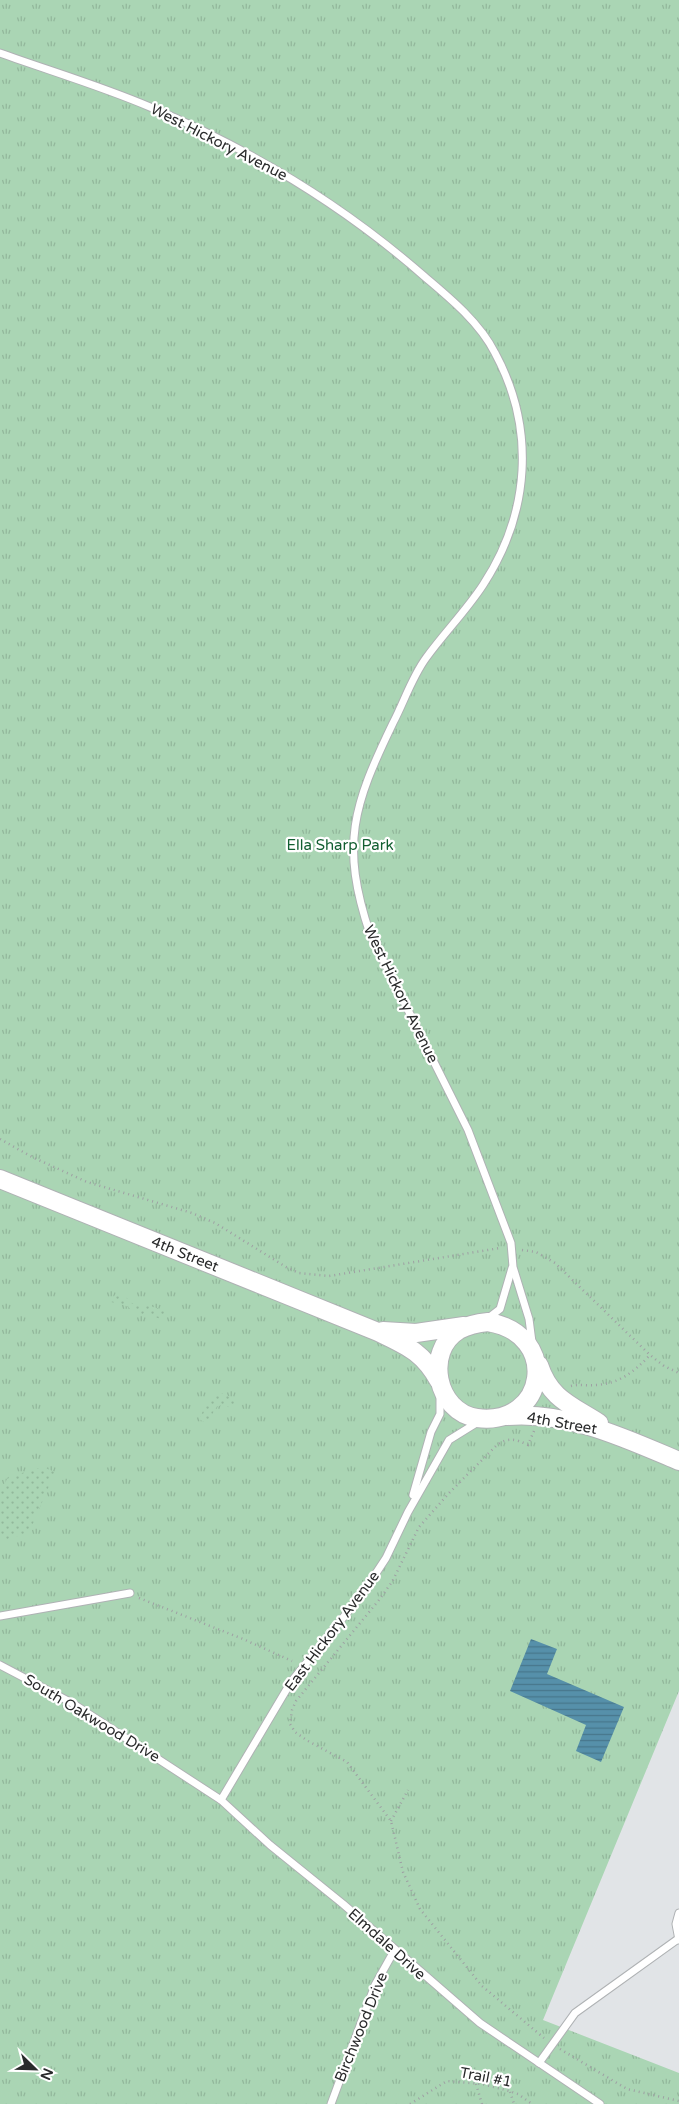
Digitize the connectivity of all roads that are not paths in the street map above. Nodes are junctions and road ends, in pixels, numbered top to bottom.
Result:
1 (0, 53) edge
2 (0, 1178) edge
3 (512, 1267) junction
4 (478, 1324) junction
5 (370, 1328) junction
6 (535, 1356) junction
7 (440, 1385) junction
8 (491, 1418) junction
9 (625, 1438) junction
10 (679, 1461) edge
11 (408, 1512) junction
12 (130, 1593) dead end
13 (0, 1616) edge
14 (0, 1665) edge
15 (182, 1773) joint
16 (221, 1800) junction
17 (679, 1913) edge
18 (679, 1940) edge
19 (394, 1951) junction
20 (539, 2063) junction
21 (330, 2104) edge
22 (600, 2104) edge

1 - 3 lane, West Hickory Avenue
2 - 5 street, 4th Street
3 - 4 lane, West Hickory Avenue
3 - 6 lane, West Hickory Avenue
4 - 5 street, 4th Street
4 - 6 street
4 - 7 street
5 - 7 street, 4th Street
6 - 8 street
6 - 9 street, 4th Street
7 - 8 street
7 - 11 lane, East Hickory Avenue
8 - 9 street, 4th Street
8 - 11 lane, East Hickory Avenue
9 - 10 street, 4th Street
11 - 16 lane, East Hickory Avenue
12 - 13 lane
14 - 15 lane, South Oakwood Drive
15 - 16 lane, Elmdale Drive
16 - 19 lane, Elmdale Drive
17 - 18 lane
18 - 20 lane
19 - 20 lane, Elmdale Drive
19 - 21 lane, Birchwood Drive
20 - 22 lane, Elmdale Drive

